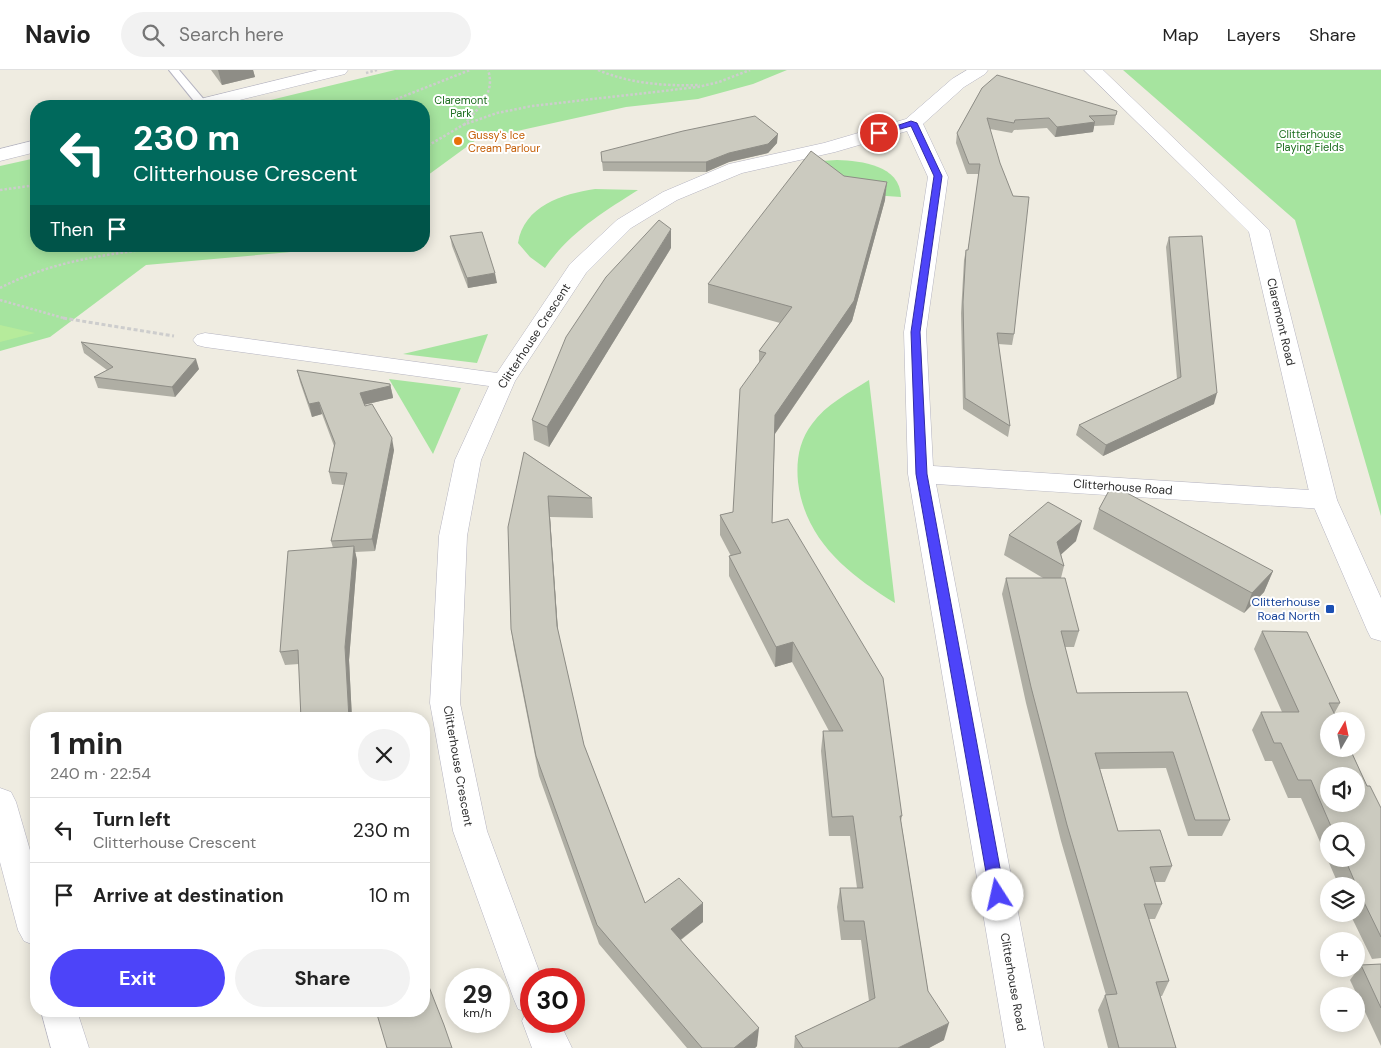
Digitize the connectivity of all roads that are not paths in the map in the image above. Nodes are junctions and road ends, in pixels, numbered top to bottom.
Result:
1 (174, 70) edge
2 (340, 70) edge
3 (979, 70) edge
4 (1093, 70) edge
5 (195, 100) edge
6 (218, 100) edge
7 (913, 123) junction
8 (30, 148) edge
9 (0, 155) edge
10 (205, 340) road end
11 (503, 381) junction
12 (921, 474) junction
13 (1324, 500) junction
14 (1378, 618) edge
15 (0, 802) edge
16 (30, 909) edge
17 (520, 968) edge
18 (61, 1017) edge
19 (545, 1033) edge
20 (70, 1048) edge
21 (553, 1048) edge
22 (1025, 1048) edge

1 - 5 lane
2 - 6 street
3 - 7 street
4 - 13 street, Claremont Road
7 - 11 street, Clitterhouse Crescent
7 - 12 street, Clitterhouse Road
8 - 9 street
10 - 11 street
11 - 17 street, Clitterhouse Crescent
12 - 13 street, Clitterhouse Road
12 - 22 street, Clitterhouse Road
13 - 14 street, Claremont Road
15 - 16 street
18 - 20 street
19 - 21 street

